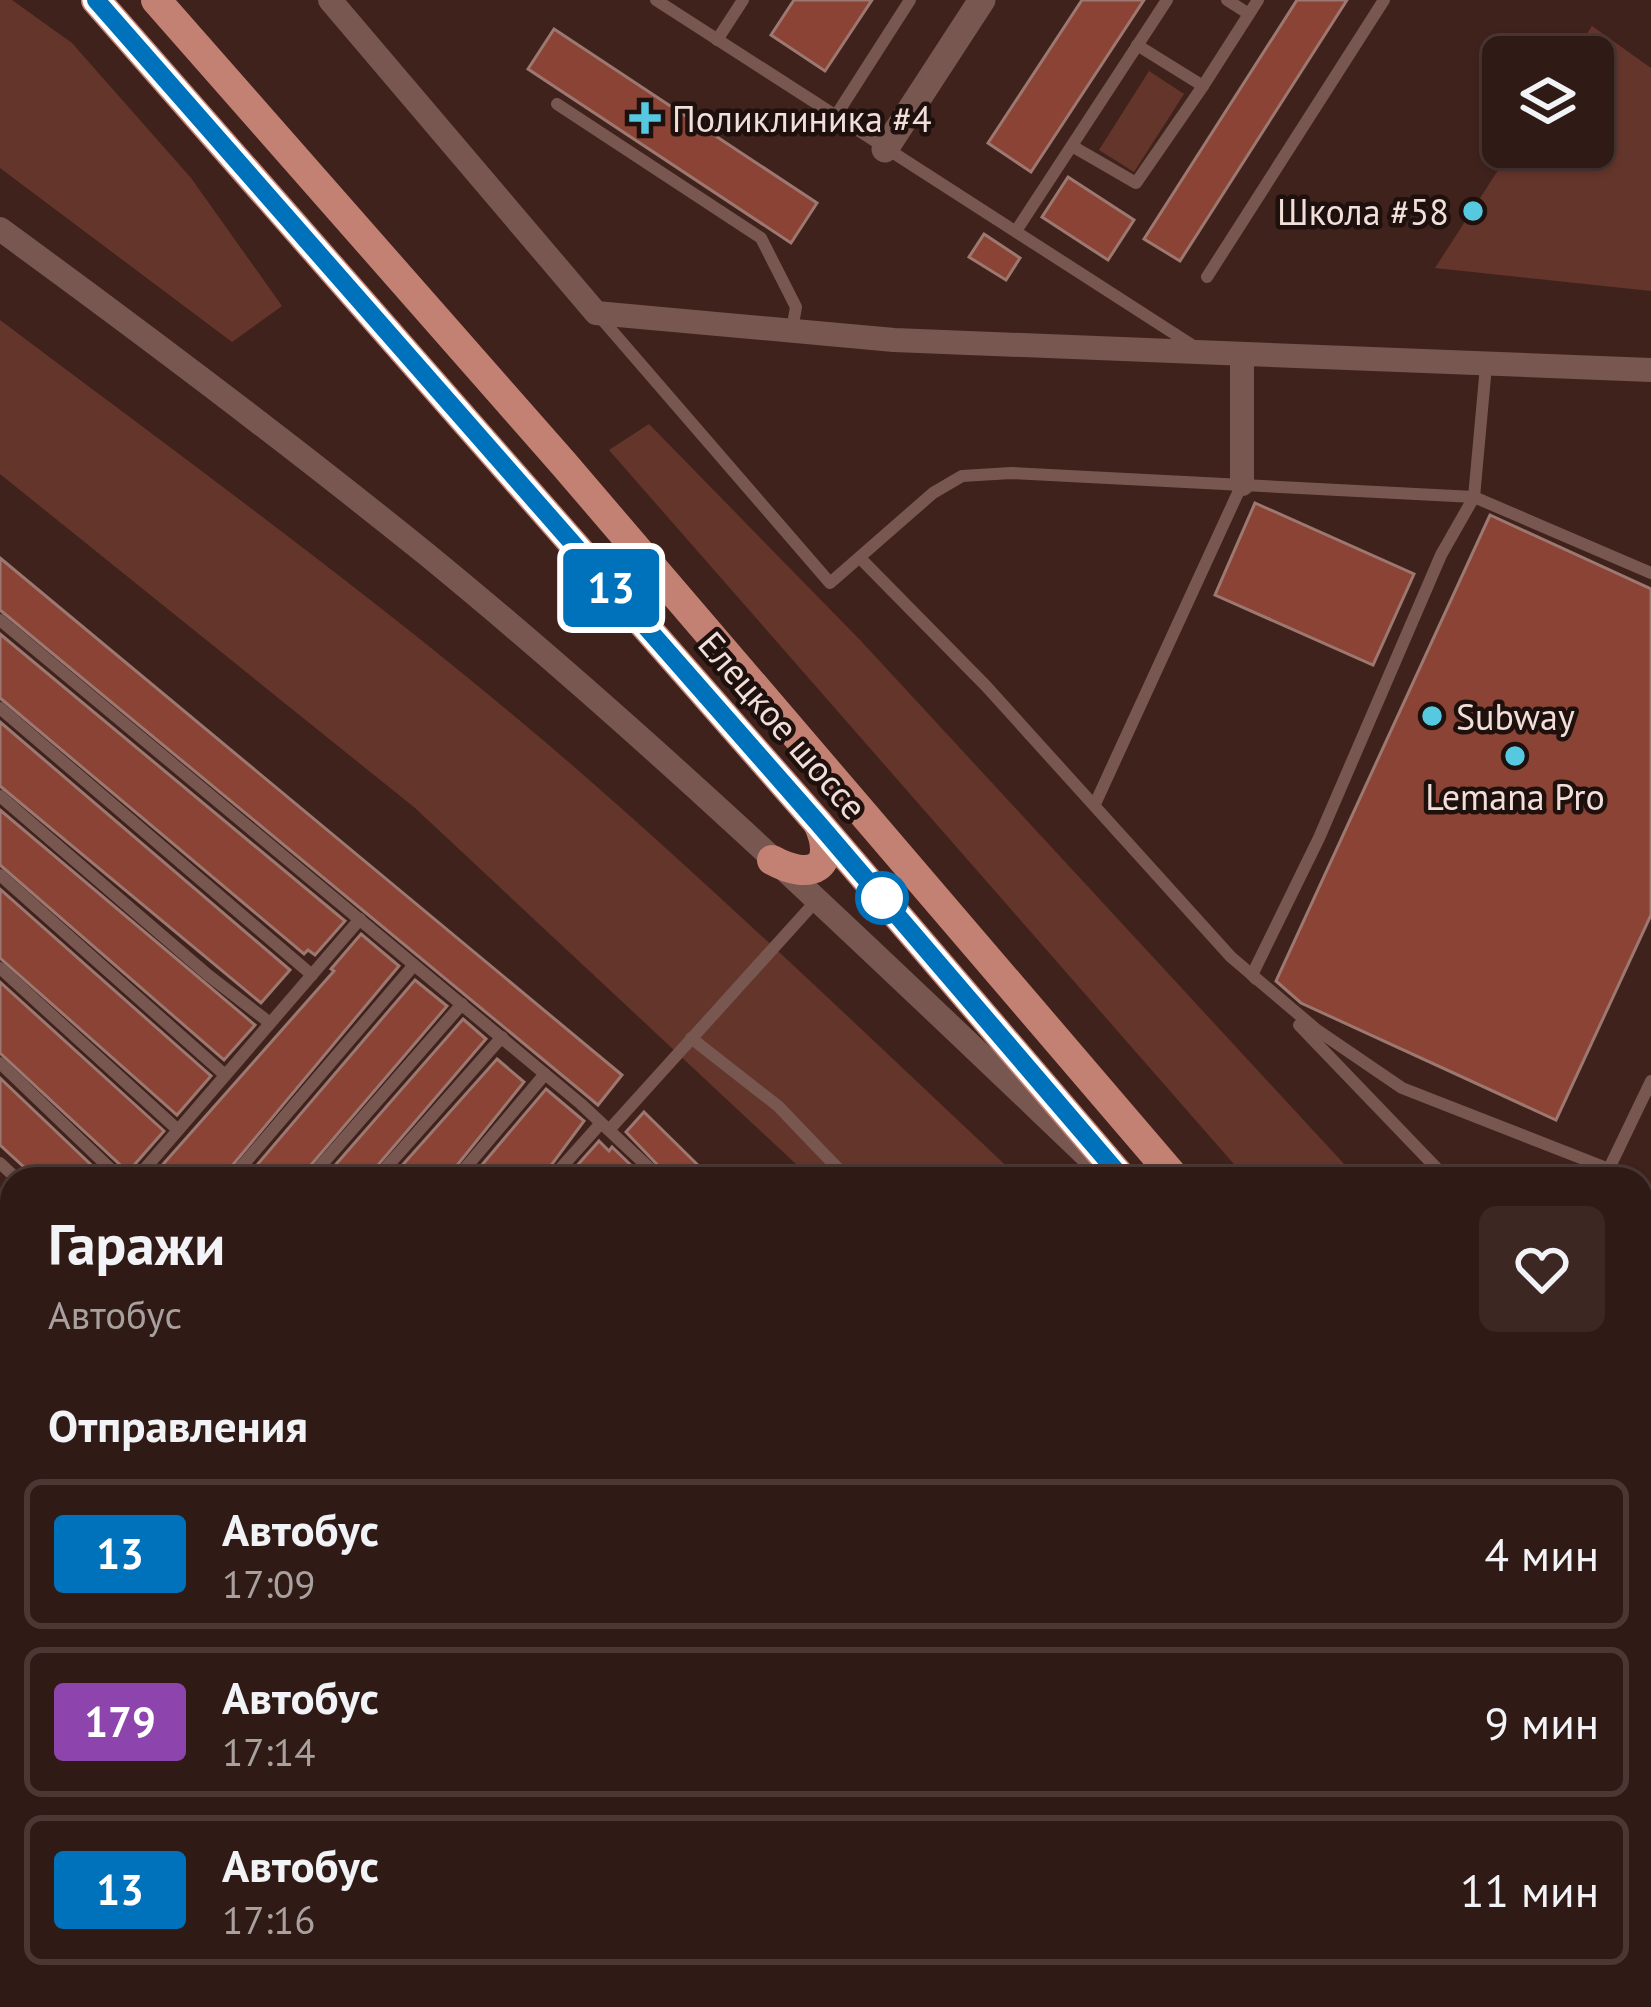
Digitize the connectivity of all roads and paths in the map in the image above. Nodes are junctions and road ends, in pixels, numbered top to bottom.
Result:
1 (95, 0) edge
2 (156, 0) edge
3 (330, 0) edge
4 (656, 0) edge
5 (743, 0) edge
6 (910, 0) edge
7 (982, 0) edge
8 (1166, 0) edge
9 (1227, 0) edge
10 (1258, 0) edge
11 (1384, 0) edge
12 (1249, 14) junction
13 (717, 40) junction
14 (1137, 45) junction
15 (1203, 86) junction
16 (557, 104) dead end
17 (835, 117) junction
18 (1072, 146) junction
19 (885, 149) junction
20 (0, 229) edge
21 (1016, 231) junction
22 (1207, 277) dead end
23 (596, 313) junction
24 (792, 331) junction
25 (1204, 354) junction
26 (1242, 355) junction
27 (1486, 366) junction
28 (1651, 370) edge
29 (1242, 484) junction
30 (1474, 497) junction
31 (860, 558) junction
32 (1651, 573) edge
33 (0, 620) edge
34 (0, 708) edge
35 (0, 796) edge
36 (1095, 805) junction
37 (818, 823) junction
38 (772, 860) junction
39 (0, 875) edge
40 (816, 901) junction
41 (360, 919) junction
42 (415, 964) junction
43 (0, 968) edge
44 (312, 975) junction
45 (1252, 975) junction
46 (462, 1004) junction
47 (271, 1023) junction
48 (502, 1037) junction
49 (691, 1038) junction
50 (0, 1063) edge
51 (545, 1074) junction
52 (225, 1076) junction
53 (1651, 1081) edge
54 (605, 1126) junction
55 (178, 1130) junction
56 (108, 1167) edge
57 (146, 1167) edge
58 (241, 1167) edge
59 (319, 1167) edge
60 (387, 1167) edge
61 (466, 1167) edge
62 (563, 1167) edge
63 (643, 1167) edge
64 (836, 1167) edge
65 (1099, 1167) edge
66 (1113, 1167) edge
67 (1167, 1167) edge
68 (1436, 1167) edge
69 (1589, 1167) edge
70 (1609, 1167) edge

1 - 37 main road, Елецкое шоссе
2 - 67 main road, Елецкое шоссе
3 - 23 street
4 - 13 lane
5 - 13 lane
6 - 17 lane
7 - 19 street
8 - 14 lane
9 - 12 lane
10 - 12 lane
11 - 22 lane
12 - 15 lane
13 - 17 lane
14 - 15 lane
14 - 18 lane
15 - 18 lane
16 - 24 lane
17 - 19 lane
18 - 21 lane
19 - 21 lane
20 - 38 street
21 - 25 lane
23 - 24 street
23 - 31 lane
24 - 25 street
25 - 26 street
26 - 27 street
26 - 29 street
27 - 28 street
27 - 30 lane
29 - 30 lane
29 - 31 lane
29 - 36 lane
30 - 32 lane
30 - 45 lane
31 - 36 lane
33 - 41 lane
34 - 44 lane
35 - 47 lane
36 - 45 lane
37 - 38 main road
37 - 66 main road, Елецкое шоссе
38 - 40 street
39 - 52 lane
40 - 49 lane
40 - 65 street
41 - 42 lane
41 - 44 lane
42 - 46 lane
42 - 58 lane
43 - 55 lane
44 - 47 lane
45 - 68 lane
45 - 69 lane
46 - 48 lane
46 - 59 lane
47 - 52 lane
48 - 51 lane
48 - 60 lane
49 - 54 lane
49 - 64 lane
50 - 56 lane
51 - 54 lane
51 - 61 lane
52 - 55 lane
53 - 70 lane
54 - 62 lane
54 - 63 lane
55 - 57 lane

